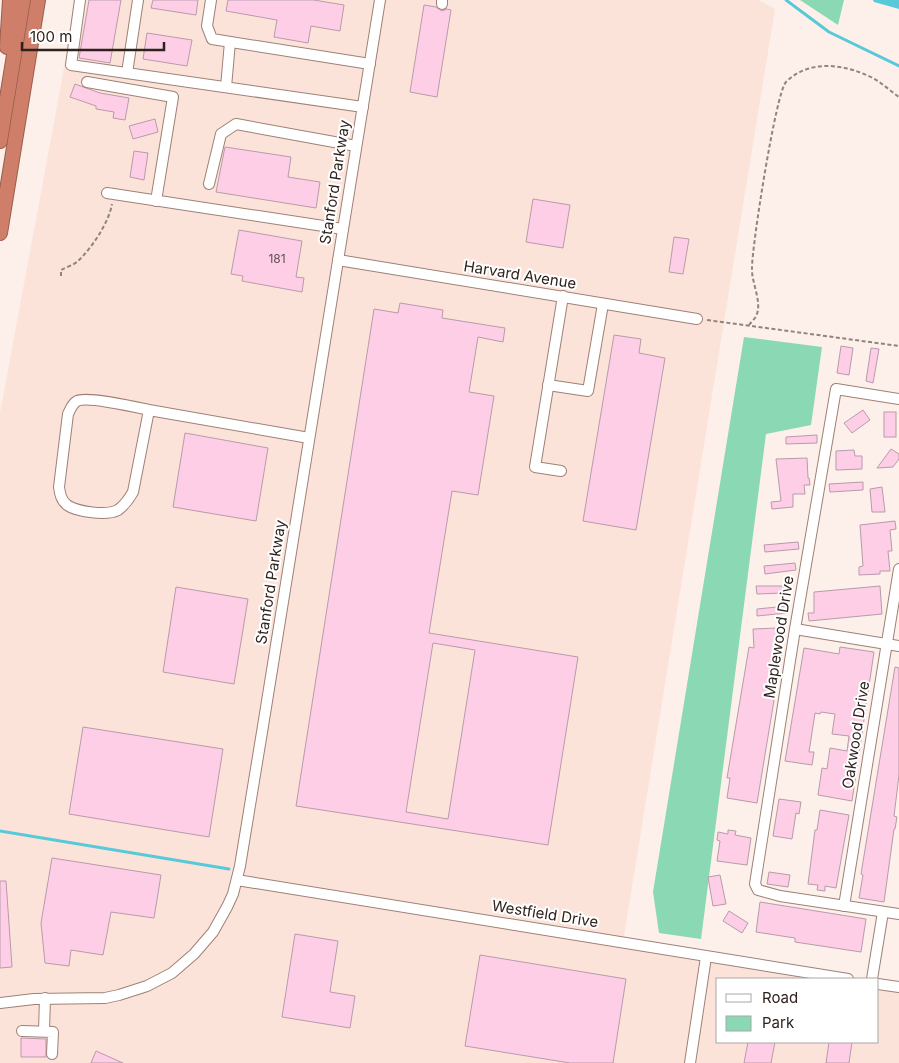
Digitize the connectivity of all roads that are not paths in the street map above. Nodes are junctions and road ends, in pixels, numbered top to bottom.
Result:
1 (10, 0) edge
2 (23, 0) edge
3 (38, 0) edge
4 (44, 0) edge
5 (80, 0) edge
6 (138, 0) edge
7 (211, 0) edge
8 (380, 0) edge
9 (230, 42) junction
10 (370, 64) junction
11 (127, 73) junction
12 (25, 82) junction
13 (87, 82) dead end
14 (226, 87) junction
15 (6, 104) junction
16 (363, 107) junction
17 (0, 141) edge
18 (356, 146) junction
19 (209, 184) dead end
20 (110, 194) road end
21 (156, 201) junction
22 (343, 229) junction
23 (0, 233) edge
24 (338, 260) junction
25 (563, 296) junction
26 (603, 304) junction
27 (697, 319) road end
28 (548, 384) junction
29 (899, 399) edge
30 (149, 410) junction
31 (309, 438) junction
32 (561, 470) dead end
33 (899, 569) edge
34 (795, 629) junction
35 (887, 644) junction
36 (899, 646) edge
37 (237, 880) junction
38 (844, 906) junction
39 (882, 912) junction
40 (899, 914) edge
41 (706, 957) junction
42 (842, 978) edge
43 (872, 978) edge
44 (879, 984) edge
45 (899, 987) edge
46 (45, 998) junction
47 (0, 1002) edge
48 (22, 1031) dead end
49 (44, 1031) junction
50 (52, 1054) dead end
51 (690, 1063) edge

1 - 15 highway
2 - 15 highway
3 - 12 highway
4 - 12 highway
5 - 11 street
6 - 11 street
7 - 9 street
8 - 10 street, Stanford Parkway
9 - 10 street
9 - 14 street
10 - 16 street, Stanford Parkway
11 - 14 street
12 - 23 highway
13 - 21 street
14 - 16 street
15 - 17 highway
16 - 18 street, Stanford Parkway
18 - 19 street
18 - 22 street, Stanford Parkway
20 - 21 street
21 - 22 street
22 - 24 street, Stanford Parkway
24 - 25 street, Harvard Avenue
24 - 31 street, Stanford Parkway
25 - 26 street, Harvard Avenue
25 - 28 street
26 - 27 street, Harvard Avenue
26 - 28 street
28 - 32 street
29 - 34 street, Maplewood Drive
30 - 30 street
30 - 31 street
31 - 37 street, Stanford Parkway
33 - 35 street, Oakwood Drive
34 - 35 street
34 - 38 street, Maplewood Drive
35 - 36 street
35 - 38 street, Oakwood Drive
37 - 41 street, Westfield Drive
37 - 46 street, Stanford Parkway
38 - 39 street
39 - 40 street
39 - 43 street
41 - 42 street, Westfield Drive
41 - 51 street
44 - 45 street
46 - 47 street, Stanford Parkway
46 - 49 street
48 - 49 street
49 - 50 street

